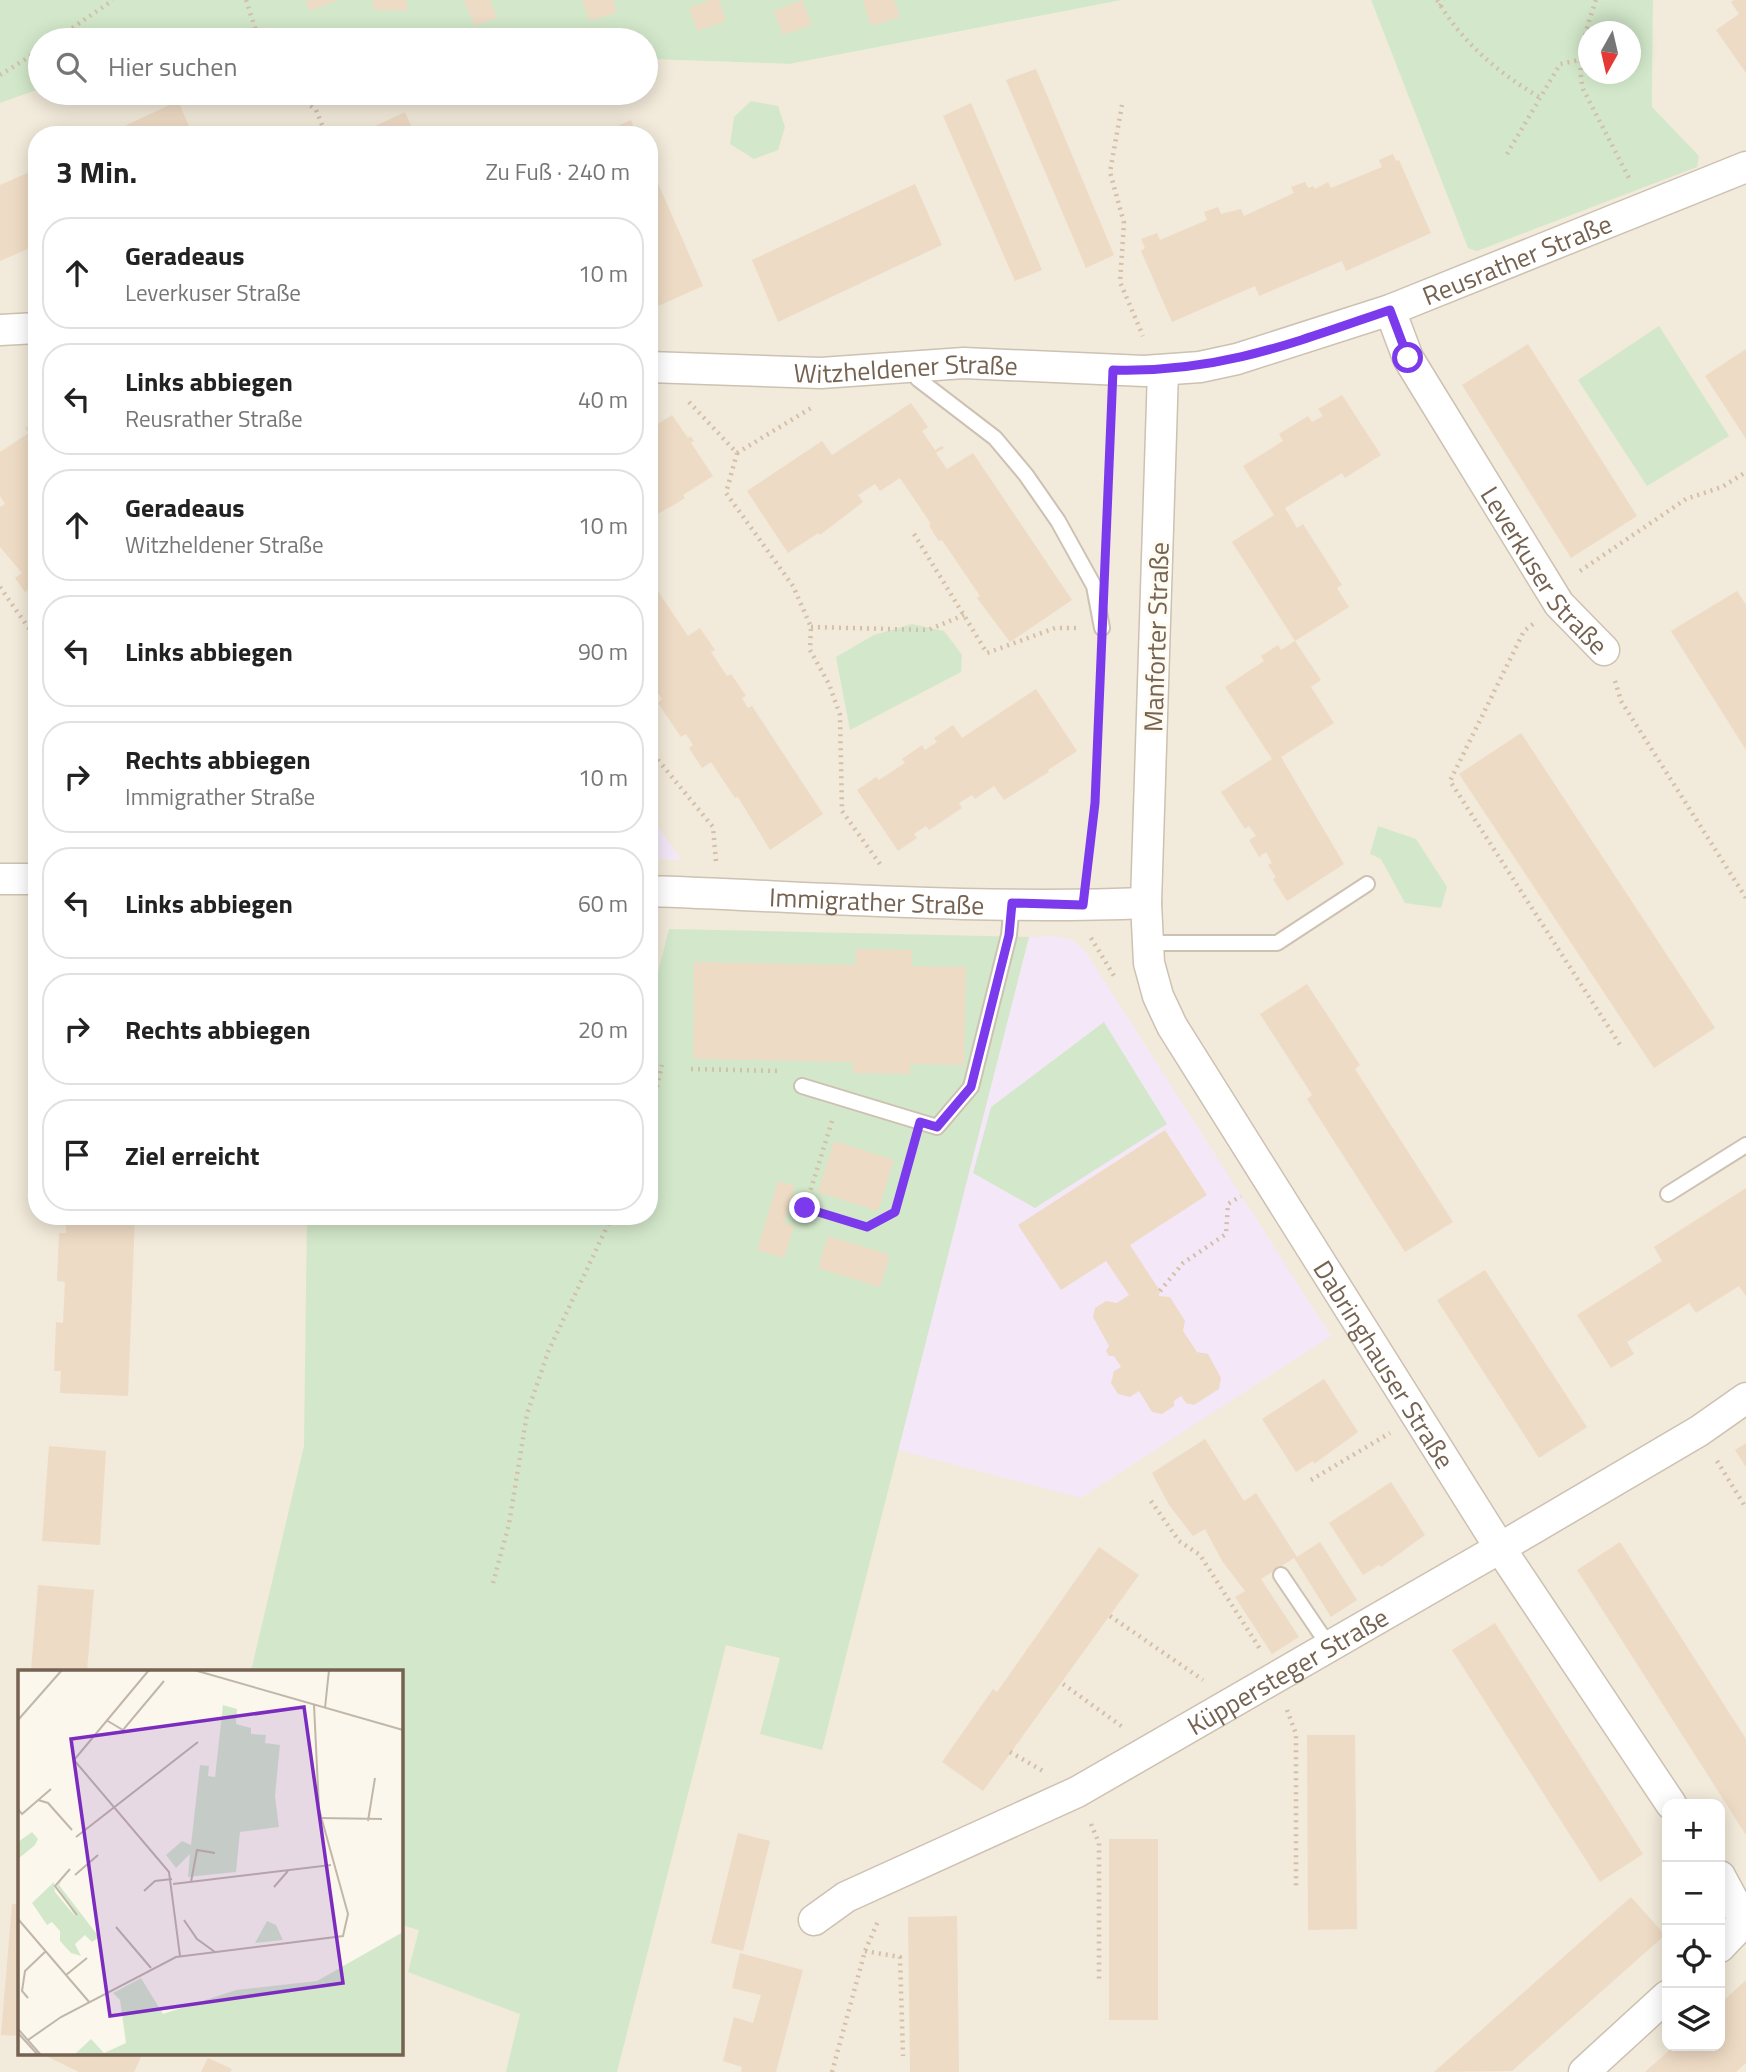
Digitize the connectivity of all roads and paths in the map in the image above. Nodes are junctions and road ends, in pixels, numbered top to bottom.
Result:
1 (113, 0) edge
2 (246, 0) edge
3 (1437, 0) edge
4 (1444, 0) edge
5 (1596, 0) edge
6 (1440, 6) junction
7 (1590, 21) edge
8 (72, 28) edge
9 (255, 28) edge
10 (28, 58) edge
11 (1578, 60) edge
12 (0, 75) edge
13 (1582, 84) edge
14 (1539, 97) junction
15 (310, 105) edge
16 (1122, 105) dead end
17 (322, 126) edge
18 (1507, 154) dead end
19 (1746, 167) edge
20 (1643, 207) junction
21 (1390, 310) junction
22 (28, 328) edge
23 (0, 330) edge
24 (908, 365) junction
25 (658, 367) edge
26 (679, 368) junction
27 (1113, 370) junction
28 (1154, 371) junction
29 (821, 373) junction
30 (737, 453) junction
31 (1746, 472) edge
32 (914, 534) dead end
33 (1105, 560) dead end
34 (0, 587) edge
35 (1555, 597) junction
36 (964, 615) junction
37 (28, 627) edge
38 (811, 627) junction
39 (1102, 628) junction
40 (1604, 650) joint
41 (658, 760) edge
42 (0, 878) edge
43 (28, 879) edge
44 (1367, 884) dead end
45 (658, 891) edge
46 (718, 893) junction
47 (1746, 898) edge
48 (889, 903) junction
49 (1012, 903) junction
50 (1146, 903) junction
51 (1083, 905) junction
52 (1147, 943) junction
53 (1119, 984) dead end
54 (1622, 1048) dead end
55 (662, 1065) dead end
56 (691, 1069) dead end
57 (658, 1082) edge
58 (802, 1086) joint
59 (839, 1097) junction
60 (920, 1122) junction
61 (1746, 1144) edge
62 (1270, 1182) junction
63 (1668, 1194) dead end
64 (608, 1225) edge
65 (1160, 1291) dead end
66 (1746, 1398) edge
67 (1418, 1416) junction
68 (1699, 1431) junction
69 (1311, 1480) dead end
70 (1151, 1501) dead end
71 (1746, 1508) edge
72 (1500, 1548) junction
73 (1281, 1575) dead end
74 (493, 1583) dead end
75 (1110, 1616) dead end
76 (1329, 1646) junction
77 (1278, 1676) junction
78 (1063, 1684) dead end
79 (1235, 1702) junction
80 (1292, 1716) dead end
81 (1153, 1748) junction
82 (1668, 1799) edge
83 (1092, 1826) dead end
84 (877, 1882) junction
85 (1296, 1886) dead end
86 (1725, 1886) edge
87 (814, 1920) dead end
88 (1725, 1942) edge
89 (865, 1951) junction
90 (1099, 1982) dead end
91 (1662, 2001) edge
92 (903, 2056) dead end
93 (832, 2072) edge
94 (1584, 2072) edge

1 - 8 path
2 - 9 path
3 - 6 path
4 - 6 path
5 - 7 path
6 - 14 path
10 - 12 path
11 - 14 path
13 - 20 path
14 - 18 path
15 - 17 path
16 - 28 path
19 - 20 street, Reusrather Straße
20 - 21 street, Reusrather Straße
21 - 28 street, Reusrather Straße
21 - 35 street, Leverkuser Straße
22 - 23 street
24 - 27 street, Witzheldener Straße
24 - 29 street, Witzheldener Straße
24 - 39 lane
25 - 26 street, Witzheldener Straße
26 - 29 street, Witzheldener Straße
26 - 30 path
27 - 28 street, Witzheldener Straße
27 - 33 path
28 - 50 street, Manforter Straße
29 - 30 path
30 - 38 path
31 - 35 path
32 - 36 path
34 - 37 path
35 - 40 street, Leverkuser Straße
35 - 54 path
36 - 38 path
36 - 39 path
38 - 48 path
39 - 51 path
40 - 47 path, Leverkuser Straße
41 - 46 path
42 - 43 street
44 - 52 lane
45 - 46 street, Immigrather Straße
46 - 48 street, Immigrather Straße
48 - 49 street, Immigrather Straße
49 - 51 street, Immigrather Straße
49 - 60 lane
50 - 51 street, Immigrather Straße
50 - 52 street, Dabringhauser Straße
51 - 53 path
52 - 62 street, Dabringhauser Straße
55 - 57 path
56 - 58 path
58 - 59 lane
59 - 60 lane
59 - 60 path
61 - 63 lane
62 - 65 path
62 - 67 street, Dabringhauser Straße
64 - 74 path
66 - 68 street, Küppersteger Straße
67 - 69 path
67 - 72 street, Dabringhauser Straße
68 - 71 path
68 - 72 street, Küppersteger Straße
70 - 77 path
72 - 76 street, Küppersteger Straße
72 - 82 street, Dabringhauser Straße
73 - 76 lane
75 - 79 path
76 - 77 street, Küppersteger Straße
77 - 79 street, Küppersteger Straße
78 - 81 path
79 - 81 street, Küppersteger Straße
80 - 85 path
81 - 84 street, Küppersteger Straße
83 - 90 path
84 - 87 street, Küppersteger Straße
84 - 89 path
86 - 88 street
89 - 92 path
89 - 93 path
91 - 94 street

